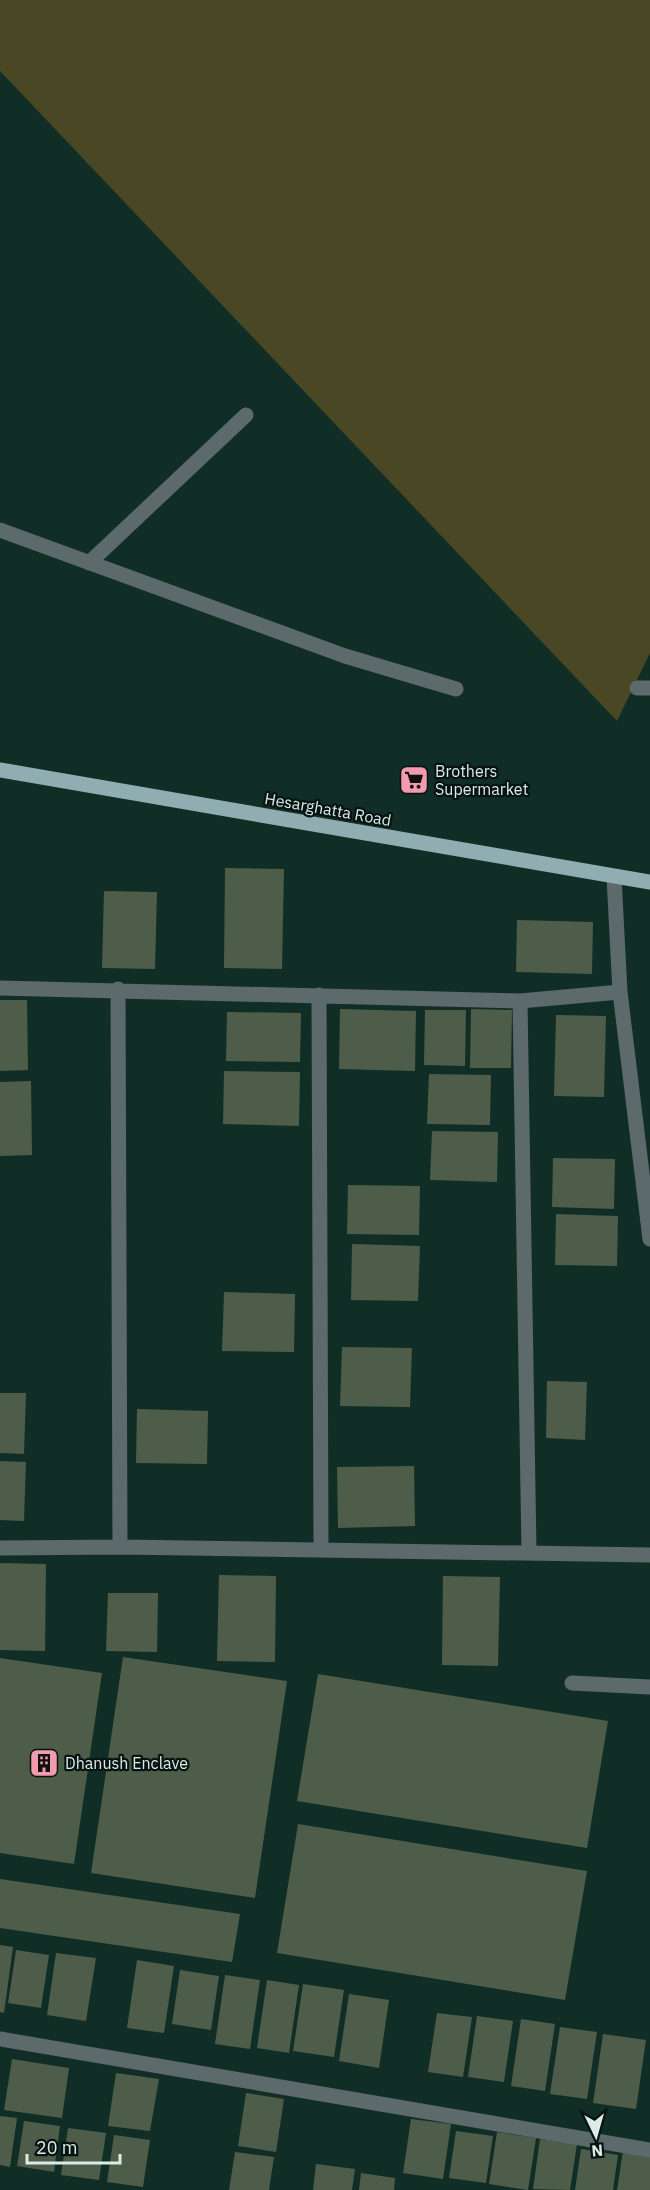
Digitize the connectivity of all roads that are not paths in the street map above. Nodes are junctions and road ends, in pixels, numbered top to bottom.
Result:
1 (246, 415) dead end
2 (0, 530) edge
3 (89, 563) junction
4 (456, 689) dead end
5 (0, 770) edge
6 (614, 877) junction
7 (650, 882) edge
8 (0, 988) edge
9 (118, 989) junction
10 (620, 992) junction
11 (319, 995) junction
12 (520, 1002) junction
13 (650, 1239) edge
14 (120, 1547) junction
15 (0, 1548) edge
16 (321, 1550) junction
17 (529, 1552) junction
18 (650, 1555) edge
19 (572, 1683) dead end
20 (650, 1687) edge
21 (0, 2039) edge
22 (650, 2150) edge

1 - 3 street
2 - 3 street
3 - 4 street
5 - 6 main road, Hesarghatta Road
6 - 7 main road, Hesarghatta Road
6 - 10 street
8 - 9 street
9 - 11 street
9 - 14 street
10 - 12 street
10 - 13 street
11 - 12 street
11 - 16 street
12 - 17 street
14 - 15 street
14 - 16 street
16 - 17 street
17 - 18 street
19 - 20 street
21 - 22 street

